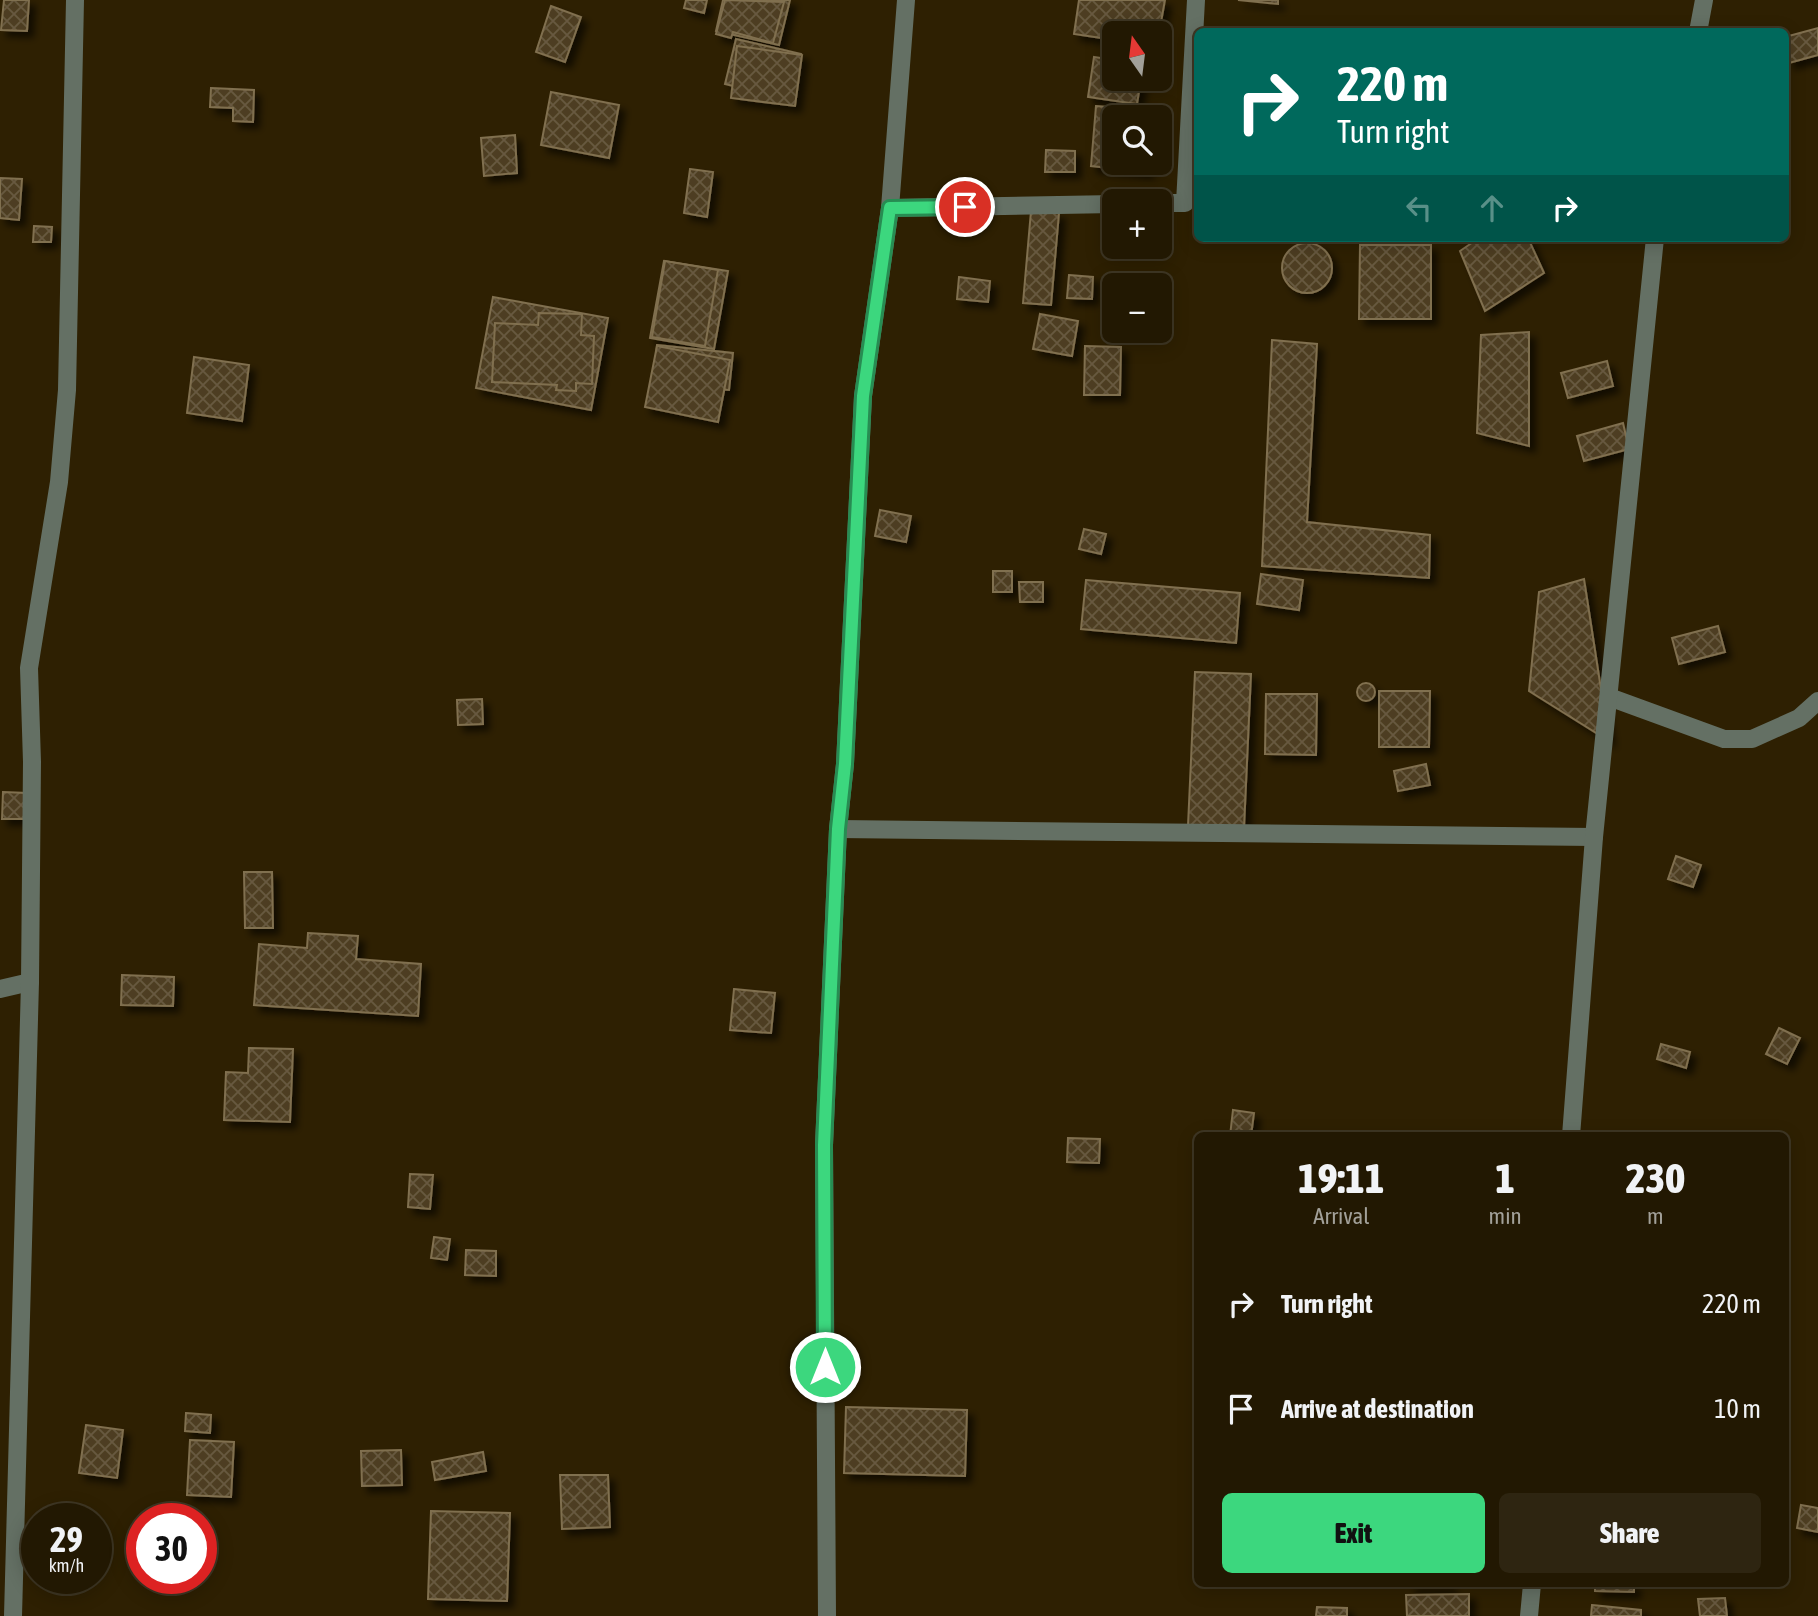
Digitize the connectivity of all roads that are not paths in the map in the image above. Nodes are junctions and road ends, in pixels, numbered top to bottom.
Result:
1 (75, 0) edge
2 (906, 0) edge
3 (1196, 0) edge
4 (1704, 0) edge
5 (1194, 28) edge
6 (1699, 28) edge
7 (1194, 37) edge
8 (1172, 203) edge
9 (1102, 204) edge
10 (890, 208) junction
11 (1655, 242) edge
12 (1609, 696) junction
13 (1818, 701) edge
14 (838, 829) junction
15 (1594, 837) junction
16 (30, 982) junction
17 (0, 989) edge
18 (1571, 1132) edge
19 (1532, 1587) edge
20 (13, 1616) edge
21 (828, 1616) edge
22 (1529, 1616) edge

1 - 16 street
2 - 10 street
3 - 5 street
4 - 6 street
7 - 8 street
9 - 10 street
10 - 14 street
11 - 12 street
12 - 13 street
12 - 15 street
14 - 15 street
14 - 21 street
15 - 18 street
16 - 17 street
16 - 20 street
19 - 22 street

